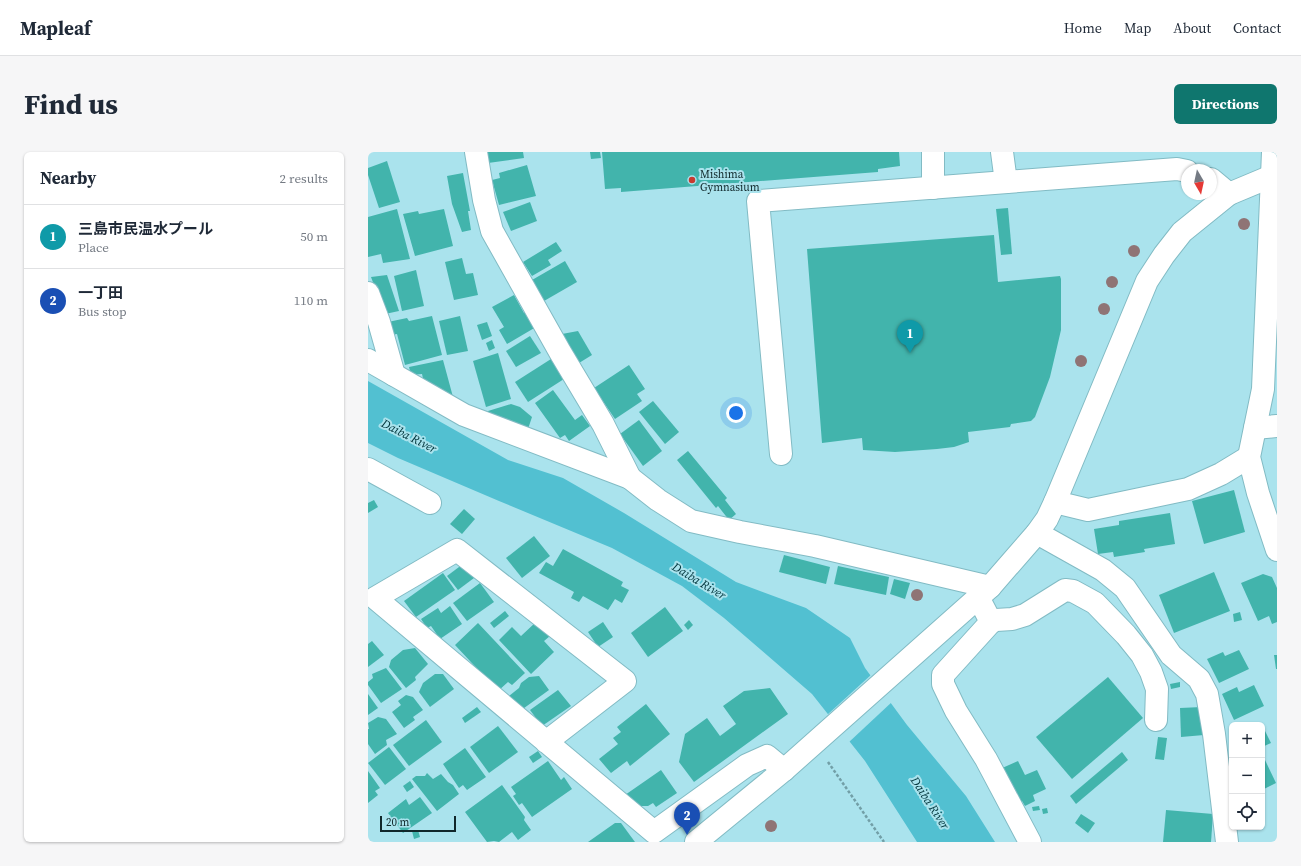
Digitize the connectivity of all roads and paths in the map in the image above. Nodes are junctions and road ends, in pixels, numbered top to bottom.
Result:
1 (476, 152) edge
2 (933, 152) edge
3 (1002, 152) edge
4 (1273, 152) edge
5 (1181, 170) edge
6 (1274, 177) edge
7 (1006, 182) junction
8 (1217, 184) edge
9 (933, 188) junction
10 (1229, 194) junction
11 (368, 293) edge
12 (368, 360) edge
13 (394, 375) junction
14 (1277, 426) edge
15 (1255, 428) junction
16 (781, 454) dead end
17 (1249, 457) junction
18 (368, 469) edge
19 (630, 478) junction
20 (1055, 502) junction
21 (430, 503) dead end
22 (1037, 533) junction
23 (1277, 550) edge
24 (984, 592) junction
25 (990, 622) junction
26 (1156, 720) dead end
27 (819, 739) junction
28 (546, 742) junction
29 (784, 770) junction
30 (696, 842) edge
31 (884, 842) edge
32 (1030, 842) edge
33 (1227, 842) edge

1 - 19 street
2 - 9 street
3 - 7 street
4 - 6 street
5 - 7 street
6 - 10 street
6 - 15 street
7 - 9 street
8 - 10 street
9 - 16 street
10 - 20 street
11 - 13 street
12 - 13 street
13 - 19 street
14 - 15 street
15 - 17 street
17 - 20 street
17 - 23 street
18 - 21 street
19 - 24 street
20 - 22 street
22 - 24 street
22 - 33 street
24 - 25 street
24 - 27 street
25 - 26 street
25 - 32 street
27 - 29 street
27 - 31 path
28 - 28 street
28 - 29 street
29 - 30 street

